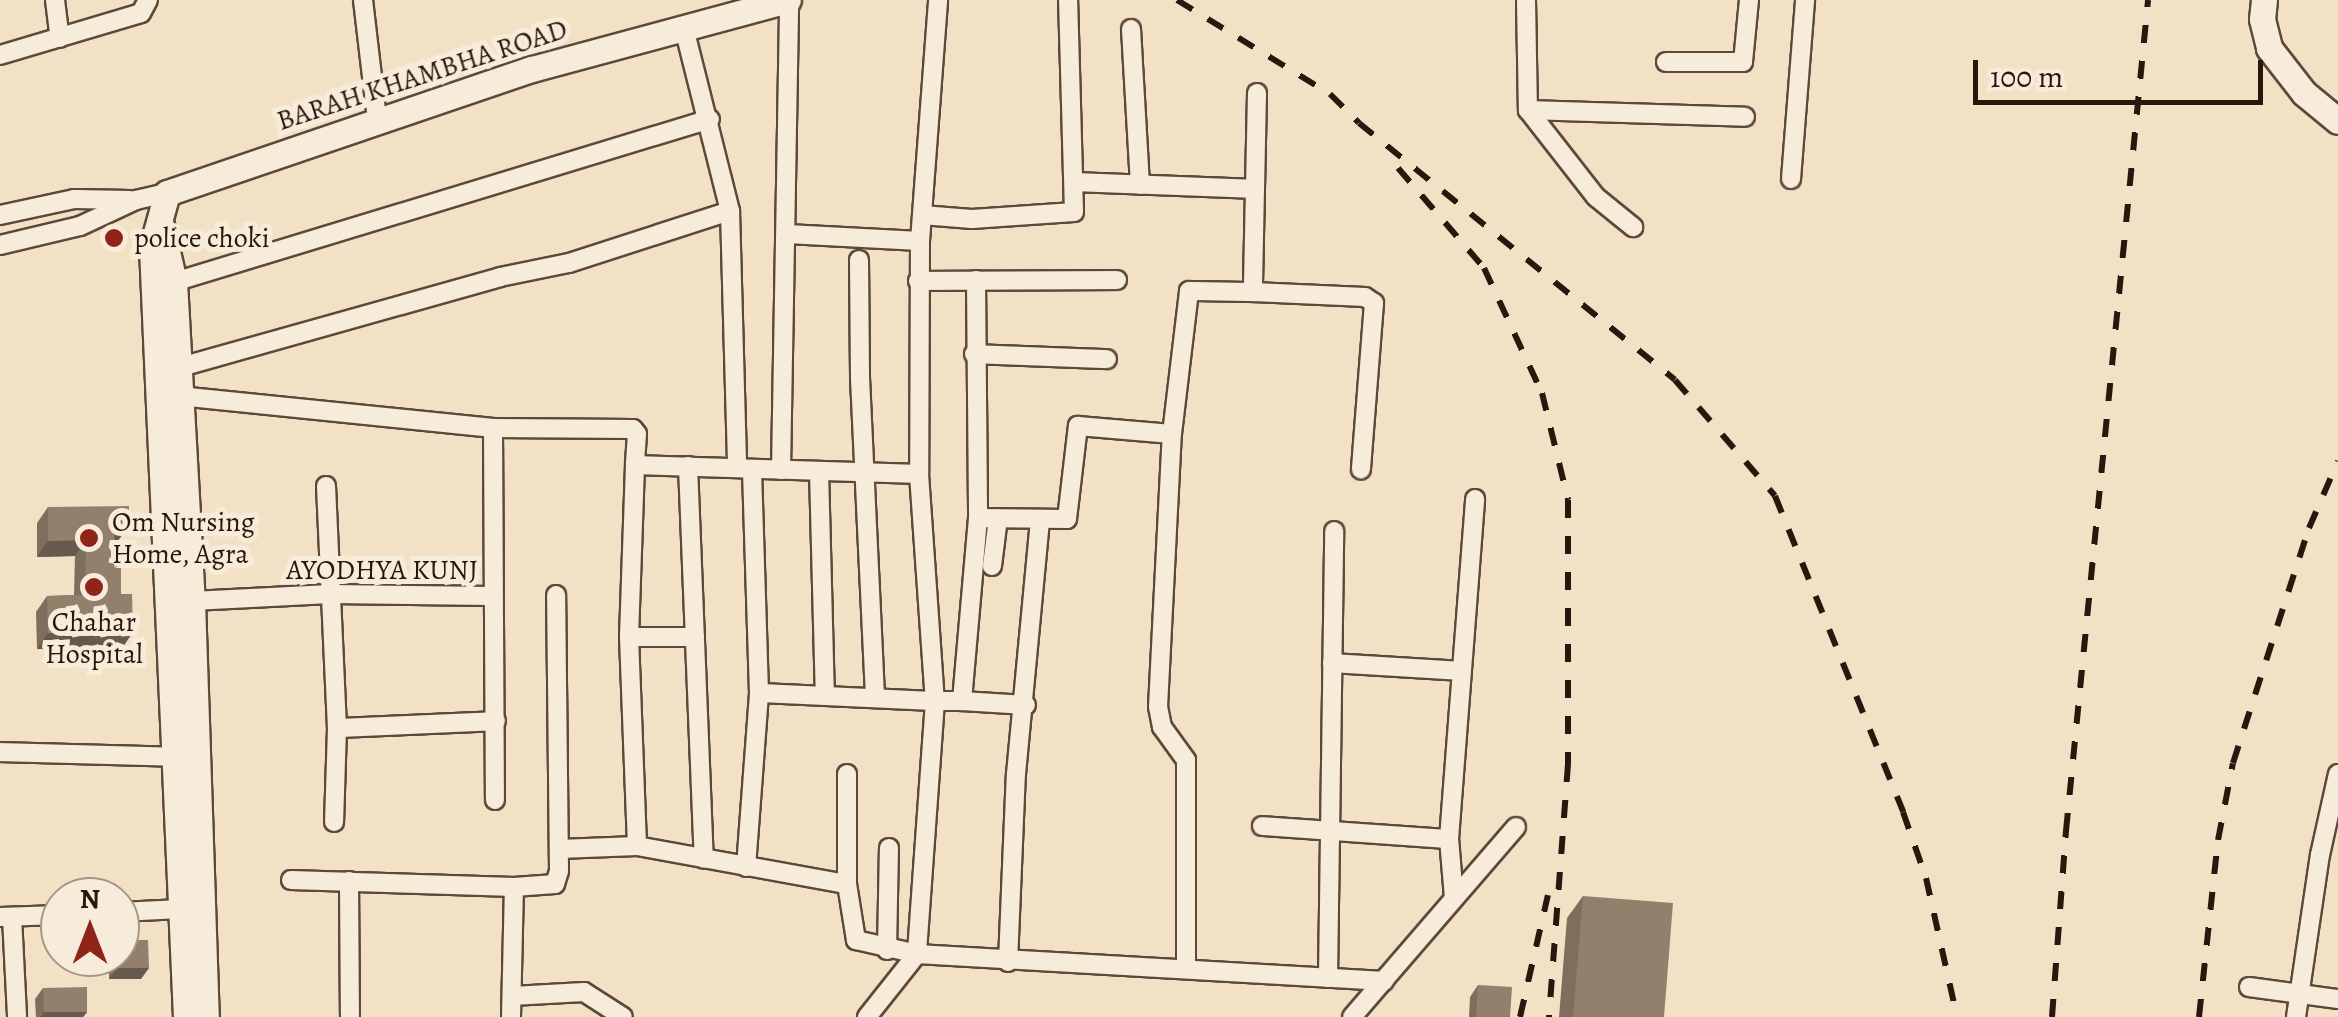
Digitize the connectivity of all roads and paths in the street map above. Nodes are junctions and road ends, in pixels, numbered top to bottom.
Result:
1 (55, 0) edge
2 (148, 0) edge
3 (363, 0) edge
4 (788, 0) edge
5 (938, 0) edge
6 (1068, 0) edge
7 (1526, 0) edge
8 (1749, 0) edge
9 (1805, 0) edge
10 (2264, 0) edge
11 (684, 28) junction
12 (1131, 29) dead end
13 (60, 38) junction
14 (0, 55) edge
15 (1666, 62) dead end
16 (1257, 93) dead end
17 (1528, 110) junction
18 (1745, 117) dead end
19 (377, 119) junction
20 (710, 119) junction
21 (2338, 121) edge
22 (1791, 179) dead end
23 (1076, 182) junction
24 (1140, 185) junction
25 (1255, 189) junction
26 (166, 192) junction
27 (136, 200) junction
28 (730, 210) junction
29 (0, 215) edge
30 (922, 216) junction
31 (161, 225) junction
32 (1633, 227) dead end
33 (788, 234) junction
34 (920, 241) junction
35 (0, 245) edge
36 (859, 260) dead end
37 (976, 280) junction
38 (1117, 280) dead end
39 (918, 281) junction
40 (174, 282) junction
41 (1253, 292) junction
42 (974, 354) junction
43 (1107, 359) dead end
44 (177, 368) junction
45 (179, 396) junction
46 (493, 428) junction
47 (1172, 434) junction
48 (635, 465) junction
49 (688, 466) junction
50 (744, 468) junction
51 (1361, 469) dead end
52 (781, 470) junction
53 (819, 471) junction
54 (864, 472) junction
55 (919, 474) junction
56 (326, 486) dead end
57 (1475, 499) dead end
58 (978, 518) junction
59 (998, 518) junction
60 (1040, 520) junction
61 (1334, 531) dead end
62 (992, 566) dead end
63 (330, 594) junction
64 (556, 595) dead end
65 (490, 596) junction
66 (192, 601) junction
67 (629, 636) junction
68 (694, 636) junction
69 (1332, 663) junction
70 (1462, 671) junction
71 (760, 693) junction
72 (826, 695) junction
73 (875, 698) junction
74 (935, 701) junction
75 (962, 701) junction
76 (1026, 704) junction
77 (496, 721) junction
78 (338, 728) junction
79 (0, 752) edge
80 (174, 757) junction
81 (847, 774) dead end
82 (2338, 774) edge
83 (494, 800) dead end
84 (334, 822) dead end
85 (1262, 826) dead end
86 (1516, 827) dead end
87 (1332, 831) junction
88 (1449, 839) junction
89 (637, 846) junction
90 (890, 848) dead end
91 (560, 849) junction
92 (2320, 855) junction
93 (704, 859) junction
94 (2338, 863) edge
95 (746, 867) junction
96 (291, 880) dead end
97 (349, 881) junction
98 (847, 884) junction
99 (514, 887) junction
100 (1454, 898) junction
101 (181, 909) junction
102 (140, 911) edge
103 (40, 915) edge
104 (6, 917) edge
105 (886, 950) junction
106 (917, 954) junction
107 (1008, 962) junction
108 (1186, 968) junction
109 (1328, 978) junction
110 (1384, 981) junction
111 (2249, 986) dead end
112 (2297, 993) junction
113 (512, 996) junction
114 (2338, 999) edge
115 (17, 1017) edge
116 (186, 1017) edge
117 (206, 1017) edge
118 (350, 1017) edge
119 (511, 1017) edge
120 (623, 1017) edge
121 (866, 1017) edge
122 (1352, 1017) edge
123 (2296, 1017) edge

1 - 13 street
2 - 13 street
3 - 19 street
4 - 11 street, BARAH KHAMBHA ROAD
4 - 33 street
5 - 30 street
6 - 23 street
7 - 17 street
8 - 15 street
9 - 22 street
10 - 21 street
11 - 19 street, BARAH KHAMBHA ROAD
11 - 20 street
12 - 24 street
13 - 14 street
16 - 25 street
17 - 18 street
17 - 32 street
19 - 26 street, BARAH KHAMBHA ROAD
20 - 28 street
20 - 40 street
23 - 24 street
23 - 30 street
24 - 25 street
25 - 41 street
26 - 27 street, BARAH KHAMBHA ROAD
26 - 31 street
27 - 29 street, BARAH KHAMBHA ROAD
27 - 35 street, BARAH KHAMBHA ROAD
28 - 44 street
28 - 50 street
30 - 34 street
31 - 40 street
31 - 80 street
33 - 34 street
33 - 52 street
34 - 39 street
36 - 54 street
37 - 38 street
37 - 39 street
37 - 42 street
39 - 55 street
40 - 44 street
41 - 47 street
41 - 51 street
42 - 43 street
42 - 58 street
44 - 45 street
45 - 46 street
45 - 66 street
46 - 48 street
46 - 65 street
47 - 60 street
47 - 108 street
48 - 49 street
48 - 67 street
49 - 50 street
49 - 68 street
50 - 52 street
50 - 71 street
52 - 53 street
53 - 54 street
53 - 72 street
54 - 55 street
54 - 73 street
55 - 74 street
56 - 63 street
57 - 70 street
58 - 59 street
58 - 75 street
59 - 60 street
59 - 62 street
60 - 76 street
61 - 69 street
63 - 65 street, AYODHYA KUNJ
63 - 66 street, AYODHYA KUNJ
63 - 78 street
64 - 91 street
65 - 77 street, AYODHYA KUNJ
66 - 117 street
67 - 68 street
67 - 89 street
68 - 93 street
69 - 70 street
69 - 87 street
70 - 88 street
71 - 72 street
71 - 95 street
72 - 73 street
73 - 74 street
74 - 75 street
74 - 106 street
75 - 76 street
76 - 107 street
77 - 78 street
77 - 83 street, AYODHYA KUNJ
78 - 84 street
79 - 80 street
80 - 101 street
81 - 98 street
82 - 92 street
85 - 87 street
86 - 100 street
87 - 88 street
87 - 109 street
88 - 100 street
89 - 91 street
89 - 93 street
90 - 105 street
91 - 99 street
92 - 94 street
92 - 112 street
93 - 95 street
95 - 98 street
96 - 97 street
97 - 99 street
97 - 118 street
98 - 105 street
99 - 113 street
100 - 110 street
101 - 102 street
101 - 116 street
103 - 104 street
104 - 115 street
105 - 106 street
106 - 107 street
106 - 121 street
107 - 108 street
108 - 109 street
109 - 110 street
110 - 122 street
111 - 112 street
112 - 114 street
112 - 123 street
113 - 119 street
113 - 120 street

